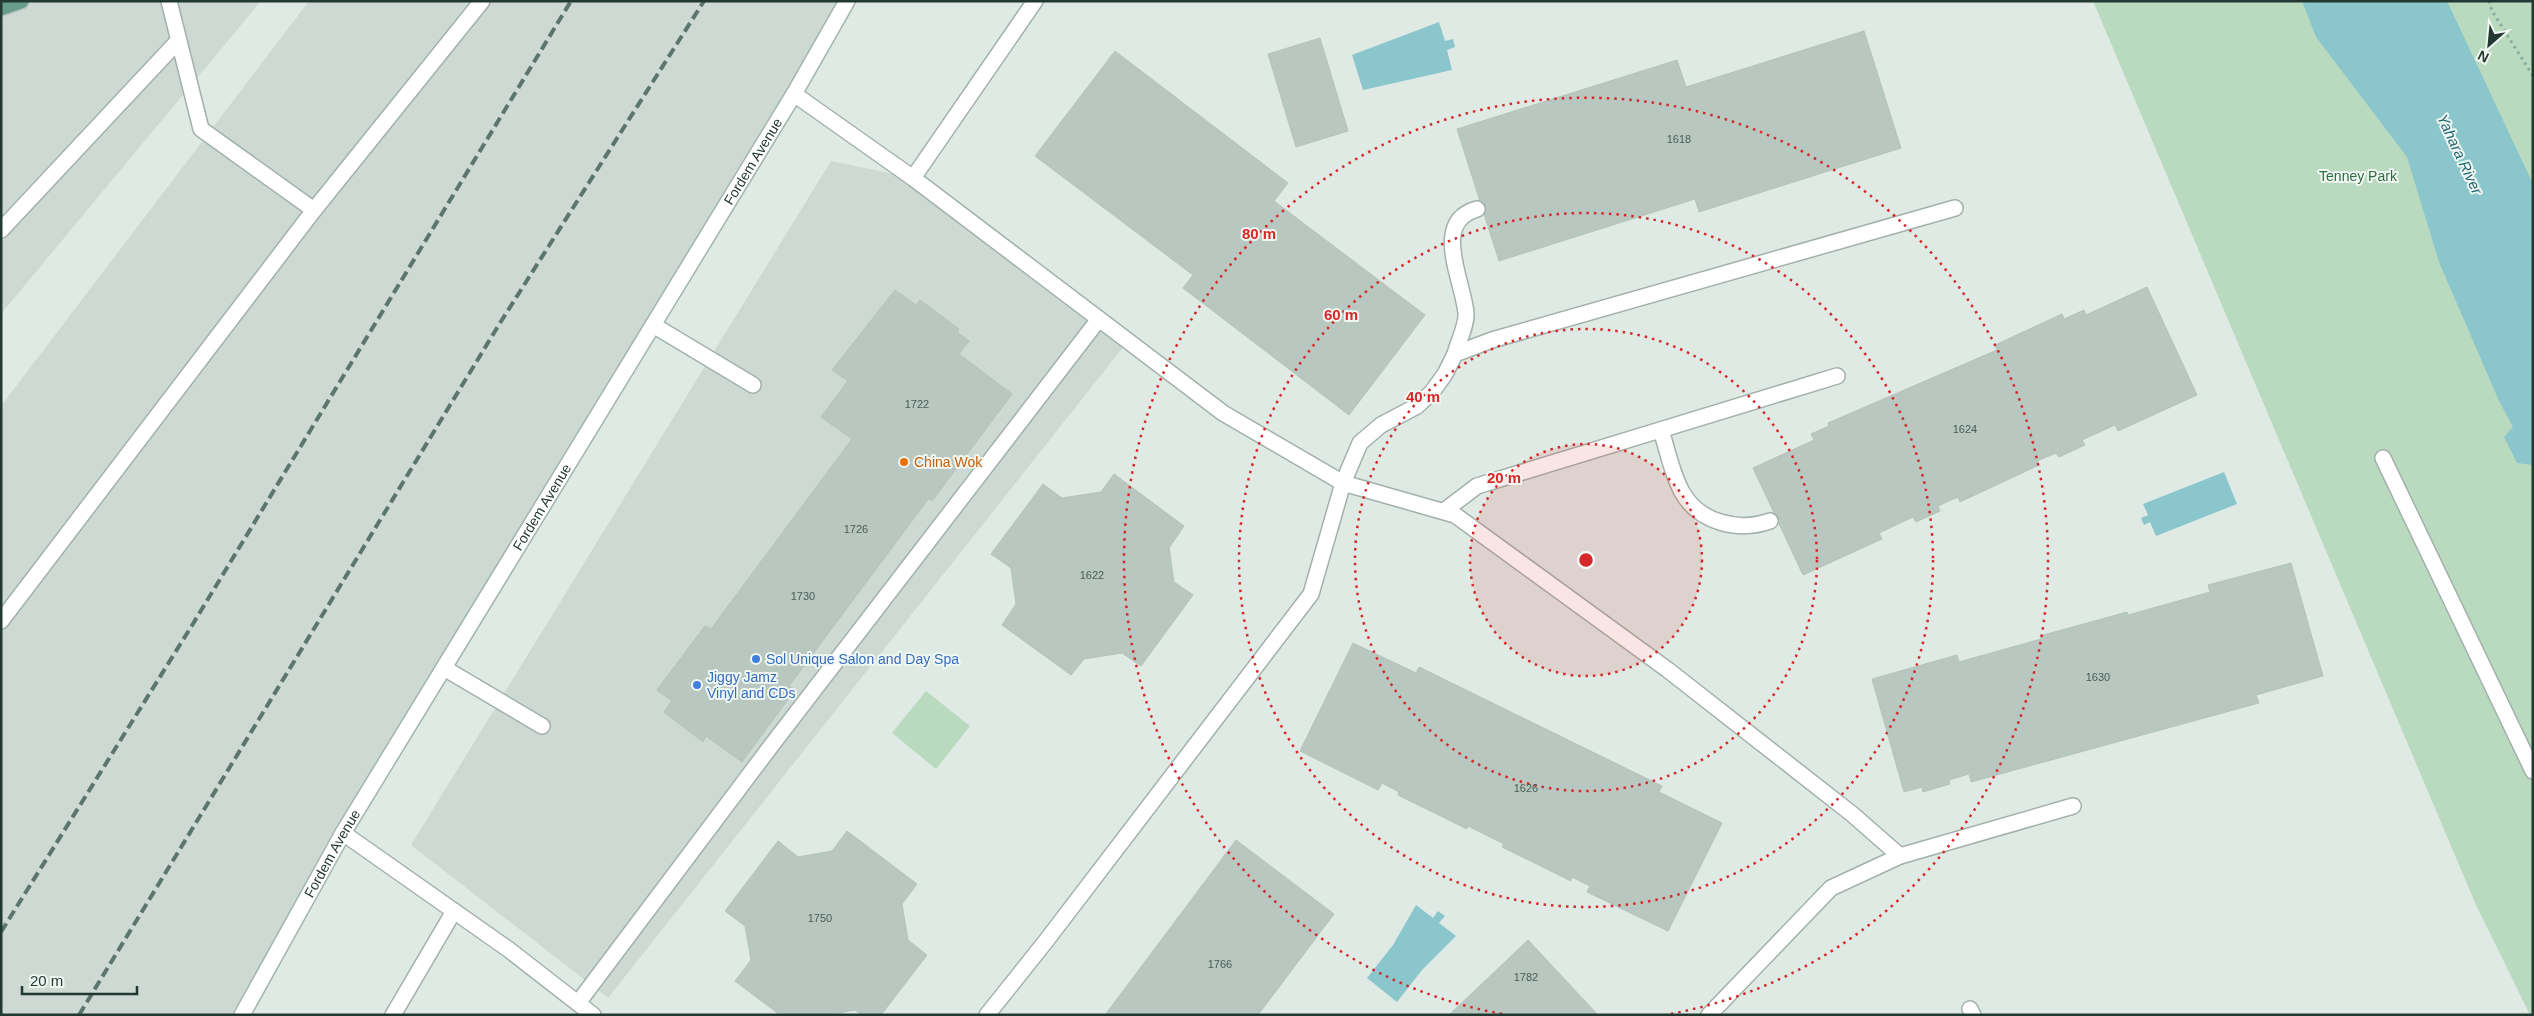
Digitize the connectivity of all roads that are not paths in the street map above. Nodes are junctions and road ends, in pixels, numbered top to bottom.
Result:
1 (20, 1) edge
2 (169, 1) edge
3 (482, 1) edge
4 (847, 1) edge
5 (1035, 1) edge
6 (1, 8) edge
7 (178, 41) junction
8 (794, 94) junction
9 (913, 178) junction
10 (1955, 208) dead end
11 (1477, 209) dead end
12 (314, 210) junction
13 (1, 230) edge
14 (1099, 319) junction
15 (653, 325) junction
16 (1455, 354) junction
17 (1837, 376) dead end
18 (753, 385) dead end
19 (1661, 430) junction
20 (2382, 458) dead end
21 (1343, 483) junction
22 (1444, 511) junction
23 (1770, 521) dead end
24 (1, 621) edge
25 (444, 668) junction
26 (542, 726) dead end
27 (2533, 770) edge
28 (2073, 806) dead end
29 (343, 833) junction
30 (1900, 856) junction
31 (454, 911) junction
32 (578, 1003) junction
33 (242, 1015) edge
34 (394, 1015) edge
35 (593, 1015) edge
36 (987, 1015) edge
37 (1709, 1015) edge

1 - 6 main road
2 - 7 street
3 - 12 street
4 - 8 street, Fordem Avenue
5 - 9 street
7 - 12 street
7 - 13 street
8 - 9 street
8 - 15 street, Fordem Avenue
9 - 14 street
10 - 16 street
11 - 16 street
12 - 24 street
14 - 21 street
14 - 32 street
15 - 18 street
15 - 25 street, Fordem Avenue
16 - 21 street
17 - 19 street
19 - 22 street
19 - 23 street
20 - 27 street
21 - 22 street
21 - 36 street
22 - 30 street
25 - 26 street
25 - 29 street, Fordem Avenue
28 - 30 street
29 - 31 street
29 - 33 street, Fordem Avenue
30 - 37 street
31 - 32 street
31 - 34 street
32 - 35 street

